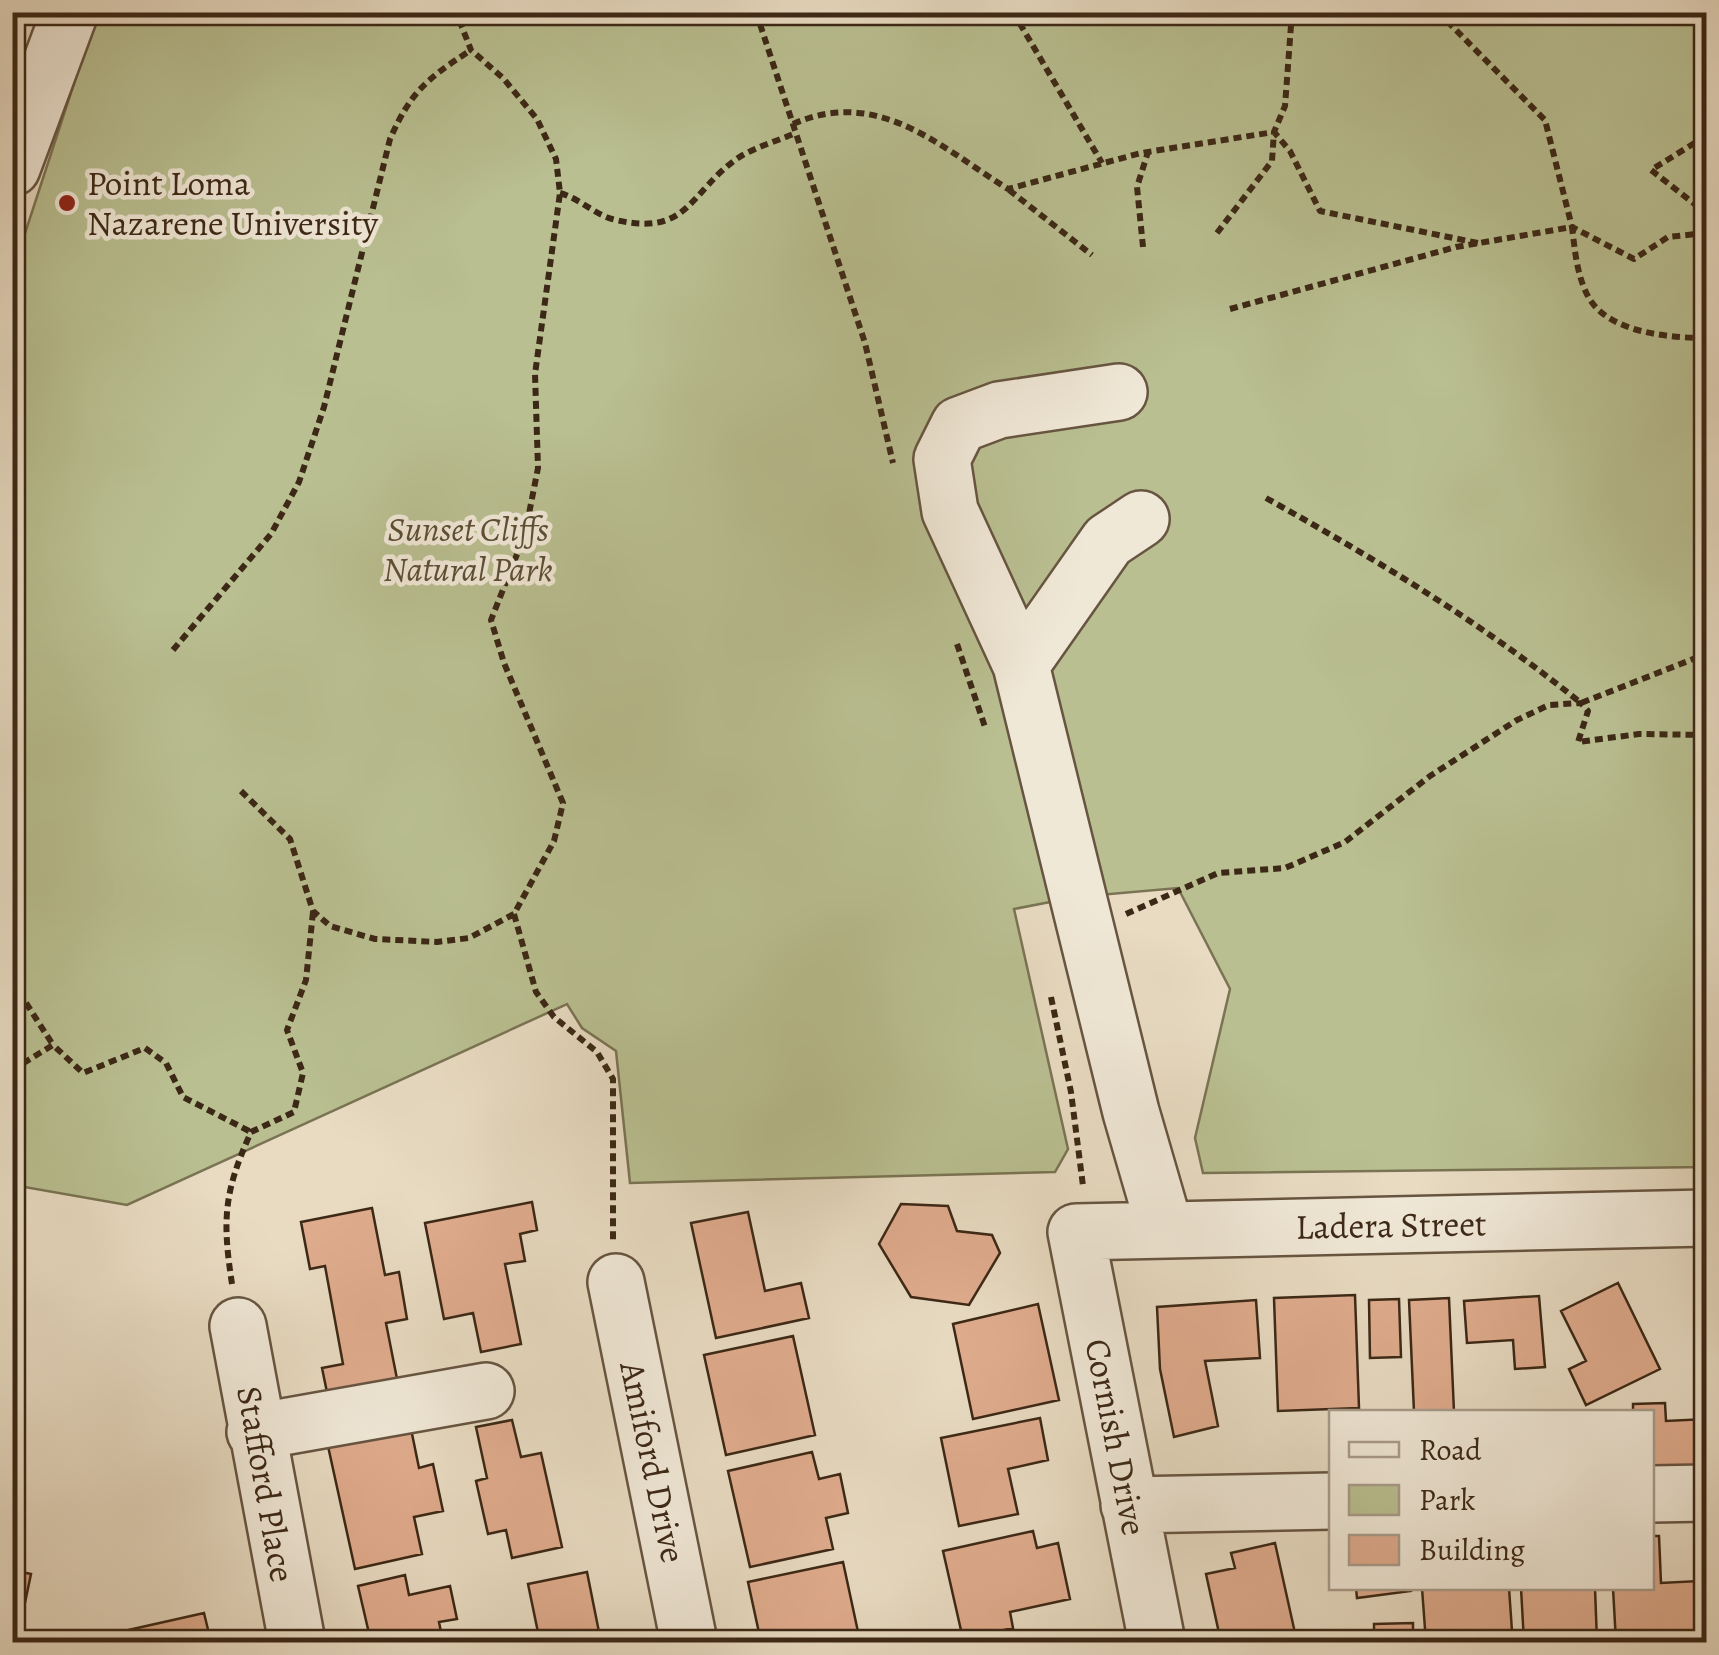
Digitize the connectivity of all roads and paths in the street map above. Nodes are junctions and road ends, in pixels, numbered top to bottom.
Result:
1 (70, 12) edge
2 (456, 12) edge
3 (756, 12) edge
4 (1013, 12) edge
5 (1292, 12) edge
6 (1438, 12) edge
7 (471, 50) junction
8 (793, 124) junction
9 (1274, 132) junction
10 (796, 133) junction
11 (1706, 136) edge
12 (1148, 152) junction
13 (1102, 163) junction
14 (12, 168) edge
15 (1008, 189) junction
16 (560, 193) junction
17 (1706, 212) edge
18 (1572, 228) junction
19 (1706, 233) edge
20 (1217, 234) dead end
21 (1478, 243) junction
22 (1143, 247) dead end
23 (1092, 255) dead end
24 (1230, 309) dead end
25 (1706, 338) edge
26 (1118, 392) dead end
27 (896, 476) dead end
28 (1266, 498) dead end
29 (1142, 519) dead end
30 (952, 632) dead end
31 (173, 650) dead end
32 (1706, 654) edge
33 (1020, 664) junction
34 (1581, 703) junction
35 (1706, 735) edge
36 (990, 745) dead end
37 (241, 791) dead end
38 (313, 911) junction
39 (514, 914) junction
40 (1086, 932) junction
41 (12, 980) edge
42 (1049, 986) dead end
43 (53, 1044) junction
44 (12, 1070) edge
45 (251, 1132) junction
46 (1701, 1227) edge
47 (1165, 1230) junction
48 (1083, 1232) junction
49 (616, 1282) joint
50 (238, 1326) joint
51 (486, 1391) dead end
52 (255, 1432) junction
53 (1706, 1493) edge
54 (1654, 1494) edge
55 (1329, 1501) edge
56 (1129, 1505) junction
57 (1151, 1641) edge
58 (296, 1642) edge
59 (690, 1642) edge

1 - 14 street
2 - 7 path
3 - 8 path
4 - 13 path
5 - 9 path
6 - 18 path
7 - 16 path
7 - 31 path
8 - 10 path
8 - 15 path
9 - 12 path
9 - 20 path
9 - 21 path
10 - 16 path
10 - 27 path
11 - 17 path
12 - 13 path
12 - 22 path
13 - 15 path
15 - 23 path
16 - 39 path
18 - 19 path
18 - 21 path
18 - 25 path
21 - 24 path
26 - 33 street
28 - 34 path
29 - 33 street
30 - 36 path
32 - 34 path
33 - 40 street
34 - 35 path
34 - 40 path
37 - 38 path
38 - 39 path
38 - 45 path
39 - 49 path
40 - 47 street
41 - 43 path
42 - 48 path
43 - 44 path
43 - 45 path
45 - 50 path
46 - 47 street, Ladera Street
47 - 48 street, Ladera Street
48 - 56 street, Cornish Drive
49 - 59 street, Amiford Drive
50 - 52 street, Stafford Place
51 - 52 street
52 - 58 street, Stafford Place
53 - 54 street
55 - 56 street
56 - 57 street, Cornish Drive

